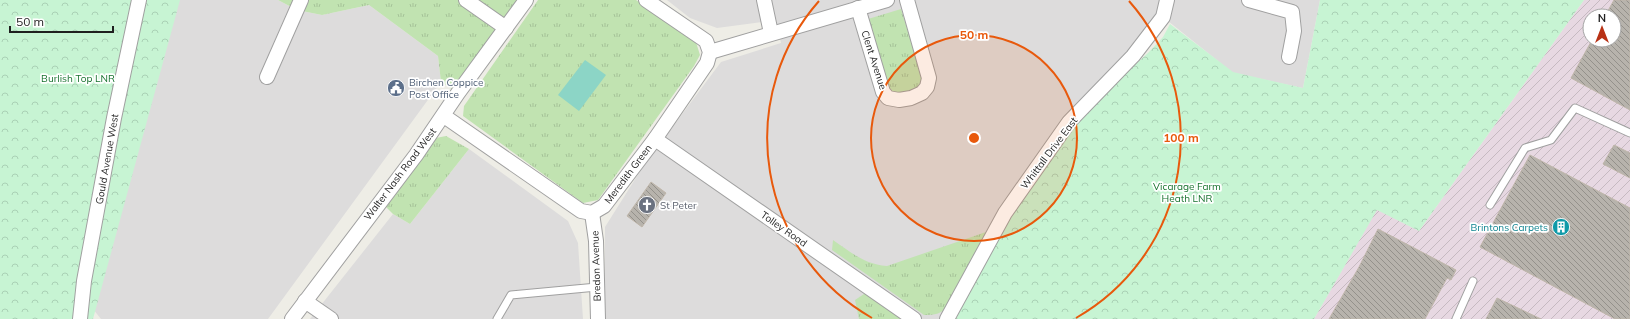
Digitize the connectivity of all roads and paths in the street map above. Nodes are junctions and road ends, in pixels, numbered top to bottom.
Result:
1 (139, 0) edge
2 (301, 0) edge
3 (466, 0) edge
4 (526, 0) edge
5 (646, 0) edge
6 (764, 0) edge
7 (887, 0) edge
8 (907, 0) edge
9 (1166, 0) edge
10 (1249, 0) edge
11 (858, 8) junction
12 (506, 28) junction
13 (771, 33) junction
14 (710, 52) junction
15 (1289, 57) dead end
16 (267, 77) dead end
17 (444, 116) junction
18 (1630, 133) edge
19 (655, 139) junction
20 (1490, 205) dead end
21 (592, 213) junction
22 (1473, 281) dead end
23 (597, 287) junction
24 (306, 302) junction
25 (80, 319) edge
26 (292, 319) edge
27 (331, 319) edge
28 (497, 319) edge
29 (598, 319) edge
30 (914, 319) edge
31 (947, 319) edge
32 (1456, 319) edge

1 - 25 street, Gould Avenue West
2 - 16 street
3 - 12 street
4 - 12 street, Walter Nash Road West
5 - 14 street
6 - 13 street
7 - 11 street
8 - 11 street, Clent Avenue
9 - 31 street, Whittall Drive East
10 - 15 street
11 - 13 street
12 - 17 street, Walter Nash Road West
13 - 14 street
14 - 19 street, Meredith Green
17 - 21 street
17 - 24 street, Walter Nash Road West
18 - 20 lane
19 - 21 street, Meredith Green
19 - 30 street, Tolley Road
21 - 23 street, Bredon Avenue
22 - 32 lane
23 - 28 lane
23 - 29 street, Bredon Avenue
24 - 26 street, Walter Nash Road West
24 - 27 street

